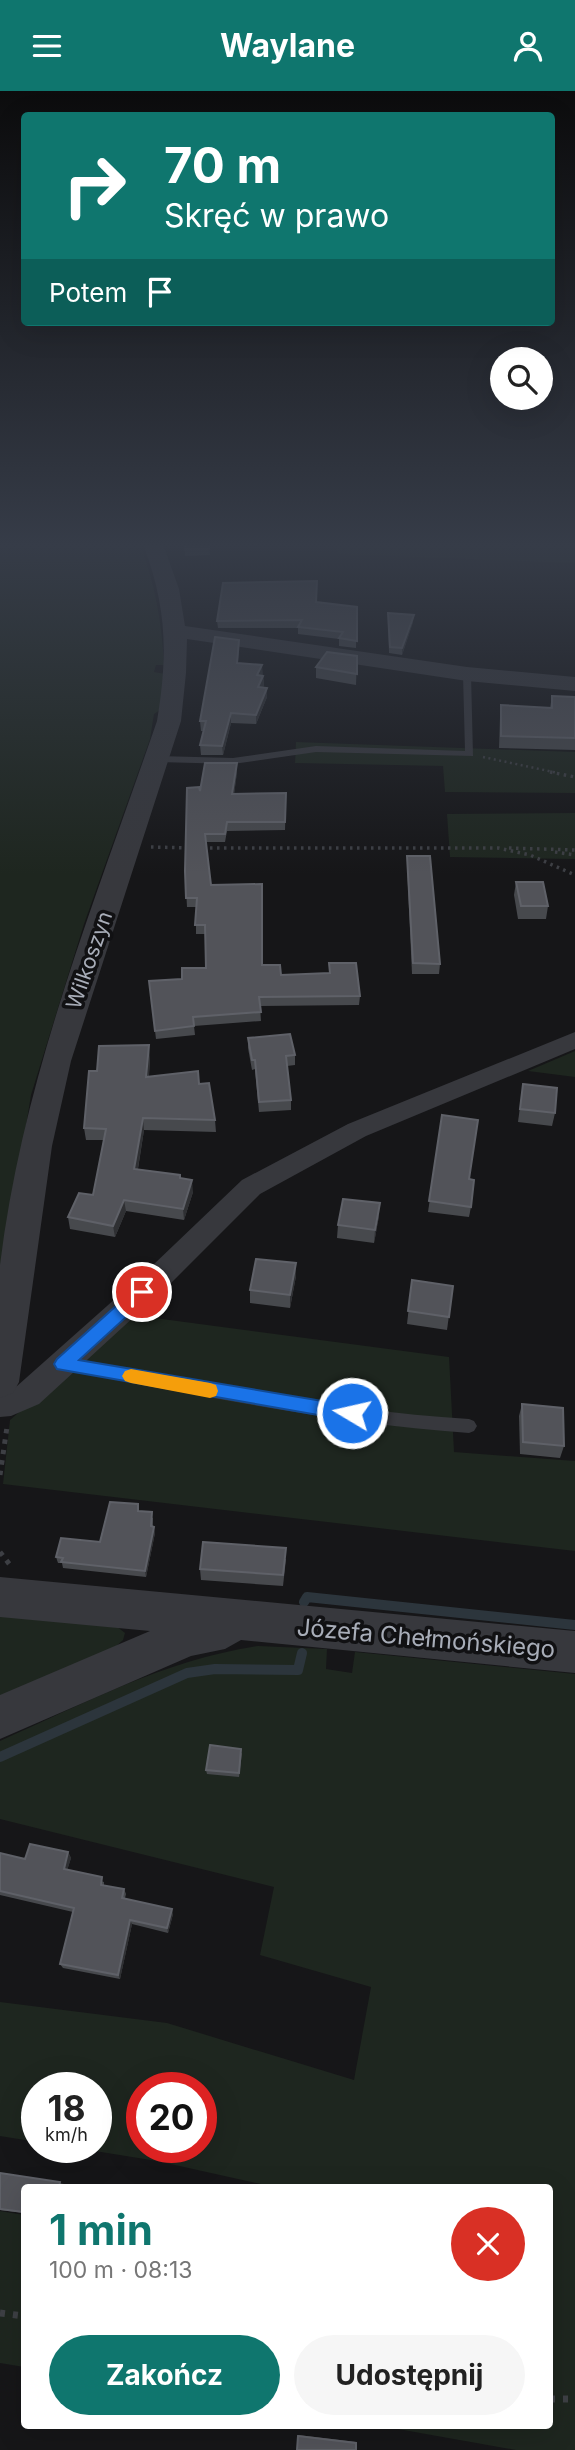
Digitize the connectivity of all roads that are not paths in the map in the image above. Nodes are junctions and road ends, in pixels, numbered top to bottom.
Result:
1 (176, 654) edge
2 (333, 654) edge
3 (467, 674) junction
4 (575, 684) edge
5 (159, 759) junction
6 (575, 1040) edge
7 (63, 1364) junction
8 (0, 1383) edge
9 (0, 1403) edge
10 (469, 1426) dead end
11 (0, 1597) edge
12 (278, 1625) junction
13 (575, 1652) edge
14 (0, 1717) edge

1 - 5 street, Wilkoszyn
2 - 3 street
3 - 4 street
3 - 5 lane
5 - 8 street, Wilkoszyn
6 - 7 street
7 - 9 street
7 - 10 lane
11 - 12 street, Józefa Chełmońskiego
12 - 13 street, Józefa Chełmońskiego
12 - 14 street, Józefa Chełmońskiego

